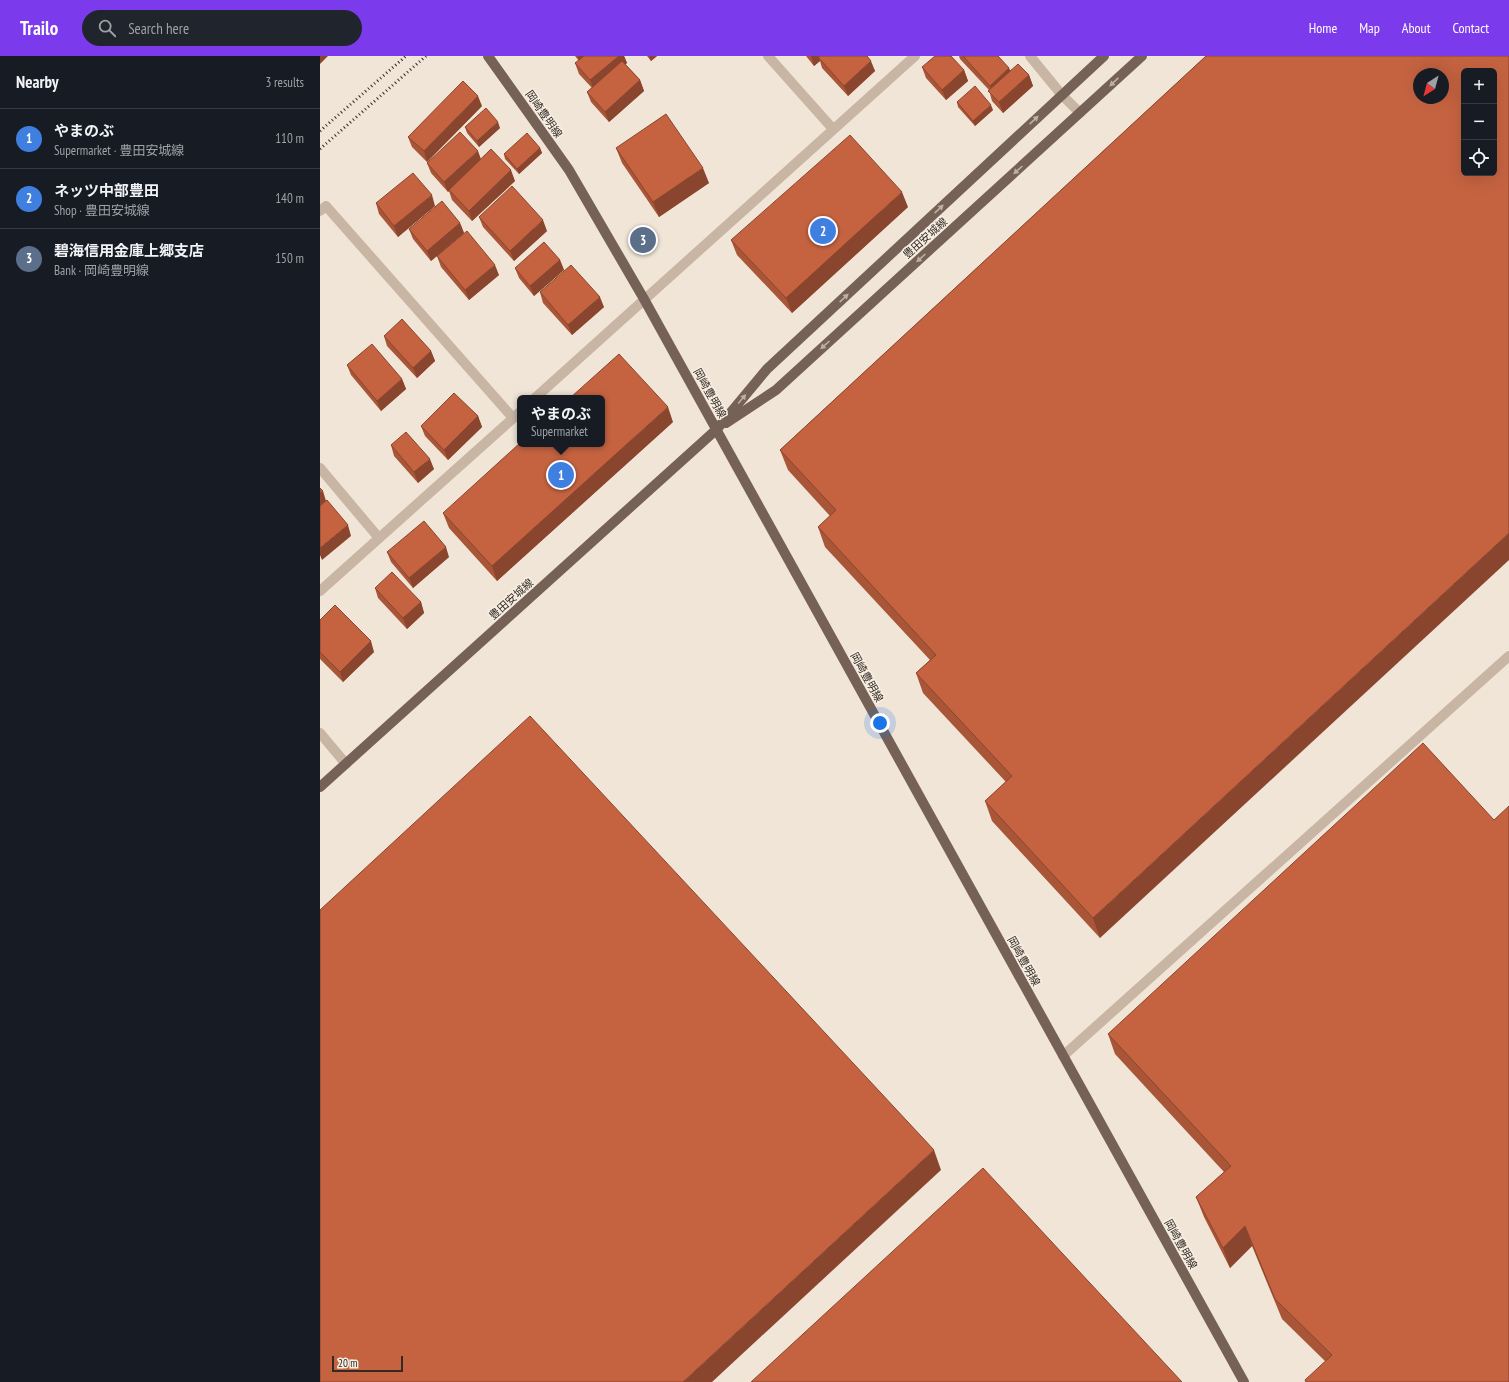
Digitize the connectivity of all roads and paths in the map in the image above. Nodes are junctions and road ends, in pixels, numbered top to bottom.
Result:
1 (488, 56) edge
2 (768, 56) edge
3 (915, 56) edge
4 (1030, 56) edge
5 (1104, 56) edge
6 (1142, 56) edge
7 (1061, 94) junction
8 (1080, 113) junction
9 (833, 129) junction
10 (322, 205) edge
11 (644, 299) junction
12 (538, 395) edge
13 (516, 415) edge
14 (717, 429) junction
15 (320, 468) edge
16 (379, 538) junction
17 (320, 591) edge
18 (1509, 656) edge
19 (320, 734) edge
20 (346, 764) junction
21 (320, 787) edge
22 (1062, 1056) junction
23 (1244, 1382) edge

1 - 11 main road, 岡崎豊明線
2 - 9 street
3 - 9 street
4 - 7 street
5 - 7 main road, 豊田安城線
6 -> 8 main road, 豊田安城線
7 - 8 street
14 -> 7 main road, 豊田安城線
8 -> 14 main road, 豊田安城線
9 - 11 street
10 - 13 street
11 - 12 street
11 - 14 main road, 岡崎豊明線
13 - 16 street
14 - 20 main road, 豊田安城線
14 - 22 main road, 岡崎豊明線
15 - 16 street
16 - 17 street
18 - 22 street
19 - 20 street
20 - 21 main road, 豊田安城線
22 - 23 main road, 岡崎豊明線

